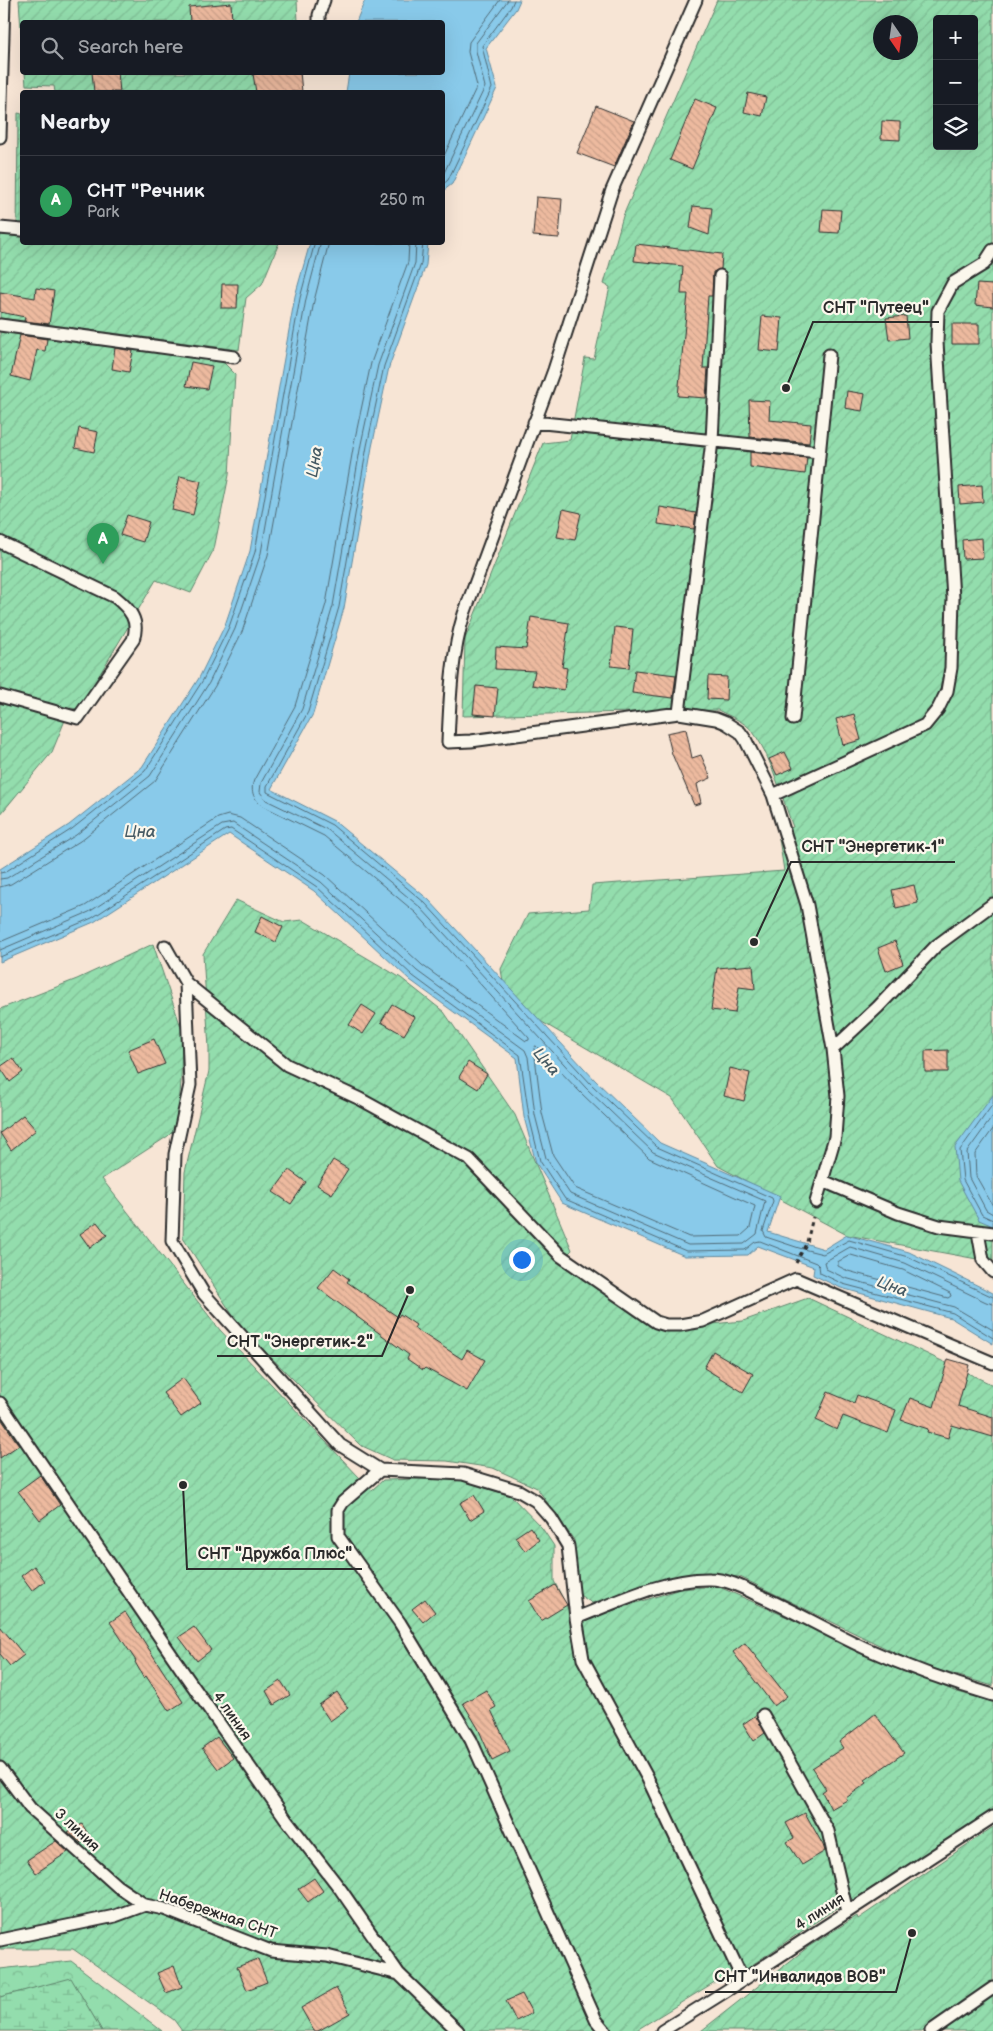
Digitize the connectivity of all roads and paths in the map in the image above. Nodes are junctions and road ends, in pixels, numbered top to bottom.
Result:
1 (4, 0) edge
2 (324, 0) edge
3 (696, 0) edge
4 (319, 20) edge
5 (0, 137) edge
6 (0, 228) edge
7 (20, 230) edge
8 (993, 250) edge
9 (720, 276) dead end
10 (0, 325) edge
11 (829, 356) dead end
12 (234, 357) dead end
13 (534, 422) junction
14 (712, 441) junction
15 (819, 452) junction
16 (0, 542) edge
17 (0, 696) edge
18 (679, 713) junction
19 (793, 720) dead end
20 (773, 795) junction
21 (993, 904) edge
22 (165, 946) dead end
23 (186, 983) junction
24 (833, 1049) junction
25 (823, 1181) junction
26 (816, 1202) joint
27 (978, 1232) junction
28 (993, 1233) edge
29 (796, 1263) dead end
30 (993, 1272) edge
31 (993, 1363) edge
32 (0, 1402) edge
33 (380, 1470) junction
34 (576, 1618) junction
35 (993, 1695) edge
36 (762, 1715) dead end
37 (0, 1768) edge
38 (993, 1817) edge
39 (145, 1905) junction
40 (847, 1912) junction
41 (0, 1940) edge
42 (399, 1974) junction
43 (743, 1980) junction
44 (993, 1988) edge
45 (675, 2028) edge
46 (458, 2031) edge
47 (605, 2031) edge
48 (662, 2031) edge
49 (931, 2031) edge

1 - 5 lane
2 - 4 lane
3 - 13 lane
6 - 7 lane
8 - 20 lane
9 - 14 lane
10 - 12 lane
11 - 15 lane
13 - 14 lane
13 - 18 lane
14 - 15 lane
14 - 18 lane
15 - 19 lane
16 - 17 lane
18 - 20 lane
20 - 24 lane
21 - 24 lane
22 - 23 lane
23 - 31 lane
23 - 33 lane
24 - 25 lane
25 - 26 lane
25 - 27 lane
26 - 29 path
27 - 28 lane
27 - 30 lane
32 - 42 lane, 4 линия
33 - 34 lane
33 - 47 lane
34 - 35 lane
34 - 43 lane
36 - 40 lane
37 - 39 lane, 3 линия
38 - 40 lane, 4 линия
39 - 41 lane, Набережная СНТ
39 - 42 lane, Набережная СНТ
40 - 43 lane, 4 линия
42 - 46 lane, 4 линия
43 - 45 lane, 4 линия
44 - 49 lane
45 - 48 lane, 4 линия

